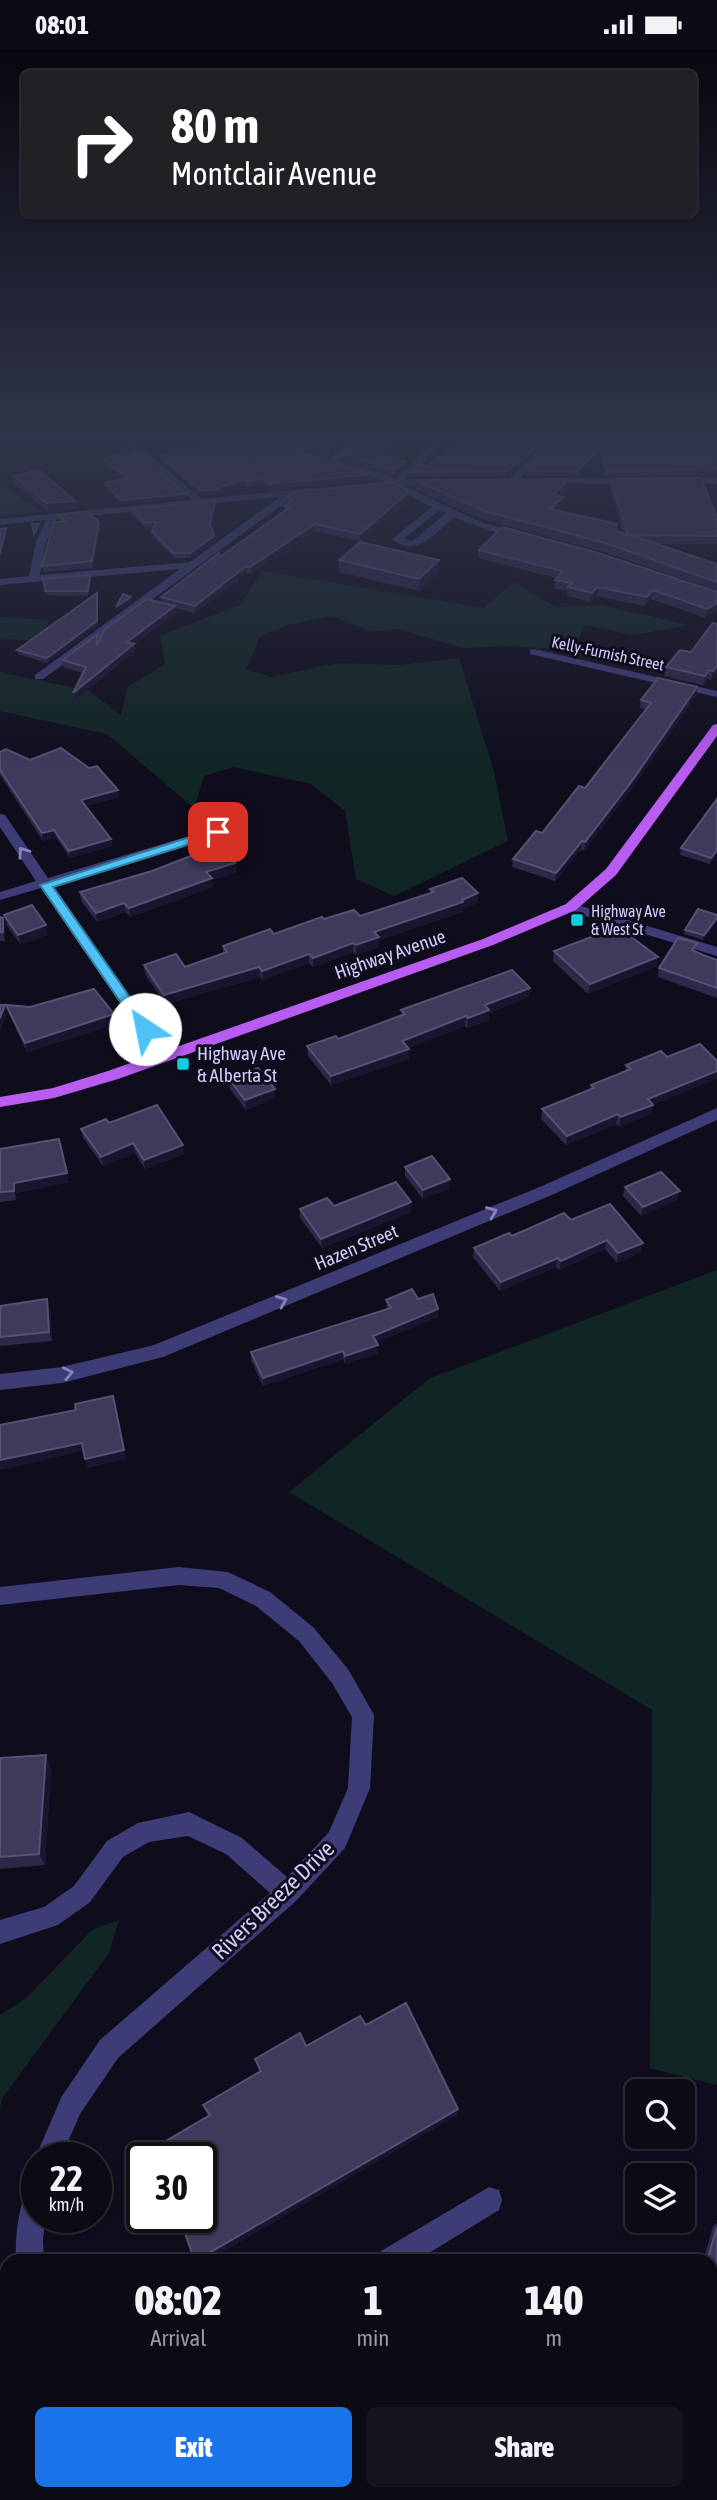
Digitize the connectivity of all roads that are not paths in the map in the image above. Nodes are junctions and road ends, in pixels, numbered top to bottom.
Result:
1 (39, 550) edge
2 (215, 550) edge
3 (195, 565) junction
4 (34, 579) junction
5 (0, 582) edge
6 (534, 652) dead end
7 (39, 677) dead end
8 (717, 694) edge
9 (717, 728) edge
10 (0, 818) edge
11 (218, 832) dead end
12 (46, 885) junction
13 (0, 896) edge
14 (571, 907) junction
15 (717, 952) edge
16 (167, 1055) junction
17 (0, 1102) edge
18 (717, 1114) edge
19 (0, 1383) edge
20 (0, 1596) edge
21 (288, 1892) junction
22 (0, 1932) edge
23 (55, 2142) edge
24 (489, 2200) dead end
25 (30, 2233) edge
26 (30, 2254) edge
27 (402, 2254) edge

1 - 4 street
2 - 3 street
3 - 4 street
3 - 7 street
4 - 5 street
6 - 8 street, Kelly-Furnish Street
9 - 14 main road, Highway Avenue
12 -> 10 street
11 - 12 street
12 - 13 street
12 - 16 street
14 - 15 street
14 - 16 main road, Highway Avenue
16 - 17 main road, Highway Avenue
19 -> 18 street, Hazen Street
20 - 21 street, Rivers Breeze Drive
21 - 22 street
21 - 23 street, Rivers Breeze Drive
24 - 27 street
25 - 26 street

